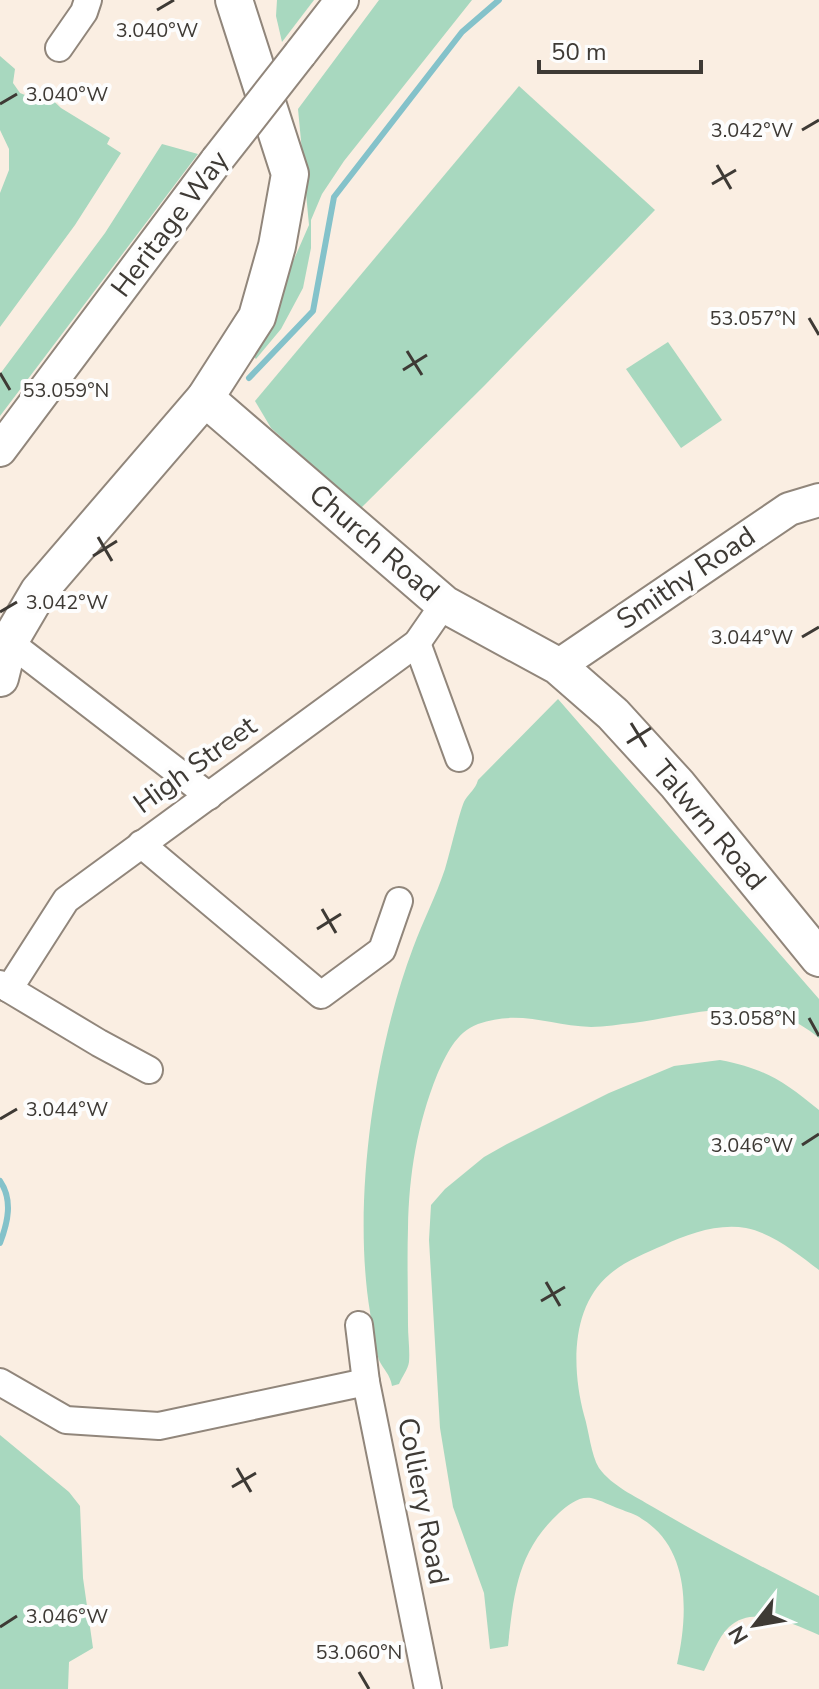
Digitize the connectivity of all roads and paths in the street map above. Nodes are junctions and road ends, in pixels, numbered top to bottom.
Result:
1 (88, 0) edge
2 (234, 0) edge
3 (342, 0) edge
4 (59, 48) dead end
5 (205, 398) junction
6 (0, 450) edge
7 (819, 500) edge
8 (444, 604) junction
9 (9, 642) junction
10 (417, 643) junction
11 (558, 666) junction
12 (0, 678) edge
13 (459, 758) dead end
14 (209, 796) junction
15 (141, 844) junction
16 (399, 901) dead end
17 (819, 958) edge
18 (4, 987) edge
19 (149, 1070) dead end
20 (359, 1325) dead end
21 (0, 1382) edge
22 (366, 1382) junction
23 (428, 1689) edge

1 - 4 street
2 - 5 main road
3 - 6 street, Heritage Way, bridge
5 - 8 main road, Church Road
5 - 9 main road
7 - 11 street, Smithy Road
8 - 10 street, High Street
8 - 11 main road, Church Road
9 - 12 main road
9 - 14 street
10 - 13 street
10 - 14 street, High Street
11 - 17 main road, Talwrn Road
14 - 15 street, High Street
15 - 16 street
15 - 18 street, High Street
18 - 19 street
20 - 22 street, Colliery Road
21 - 22 street
22 - 23 street, Colliery Road

